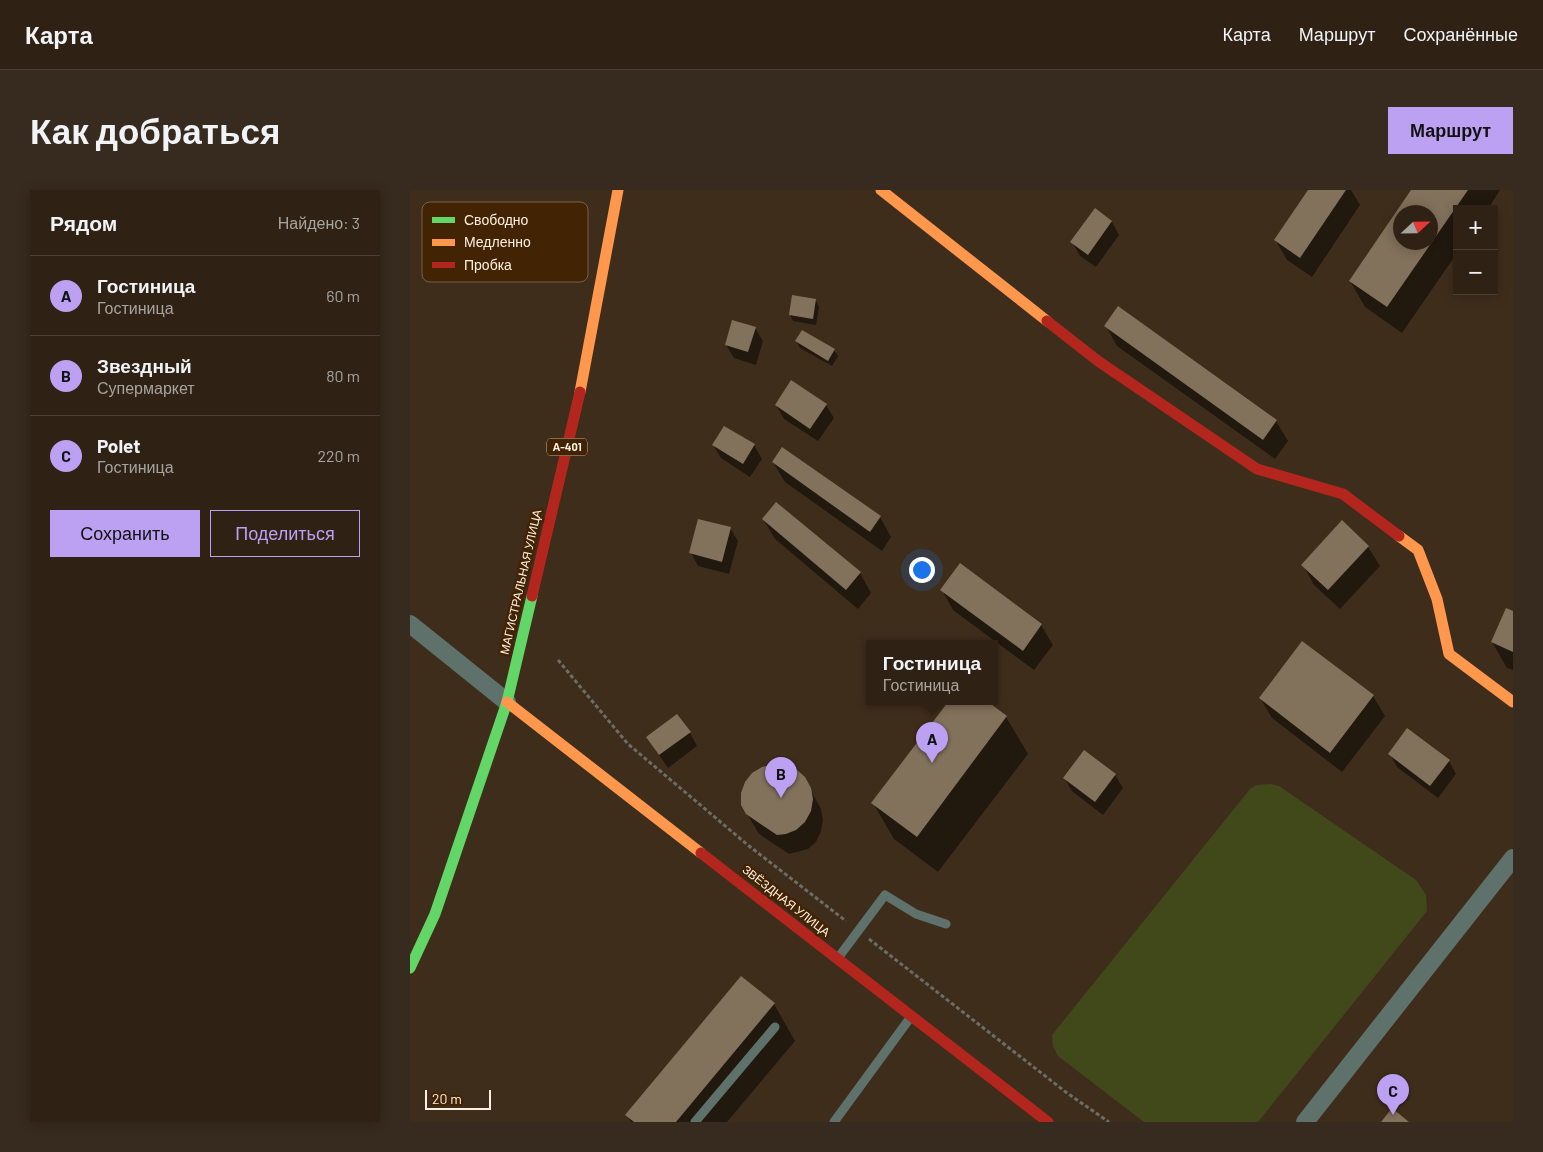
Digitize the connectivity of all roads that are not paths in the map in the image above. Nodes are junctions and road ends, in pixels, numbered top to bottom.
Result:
1 (618, 190) edge
2 (881, 190) edge
3 (410, 624) edge
4 (507, 702) junction
5 (1513, 702) edge
6 (1513, 858) edge
7 (946, 924) dead end
8 (838, 958) junction
9 (410, 968) edge
10 (912, 1016) junction
11 (775, 1027) dead end
12 (695, 1122) edge
13 (834, 1122) edge
14 (1048, 1122) edge
15 (1305, 1122) edge

1 - 4 street, МАГИСТРАЛЬНАЯ УЛИЦА / А-401
2 - 5 street
3 - 4 street
4 - 8 street, ЗВЁЗДНАЯ УЛИЦА
4 - 9 street, МАГИСТРАЛЬНАЯ УЛИЦА
6 - 15 street
7 - 8 lane
8 - 10 street, ЗВЁЗДНАЯ УЛИЦА
10 - 13 lane
10 - 14 street, ЗВЁЗДНАЯ УЛИЦА
11 - 12 lane

